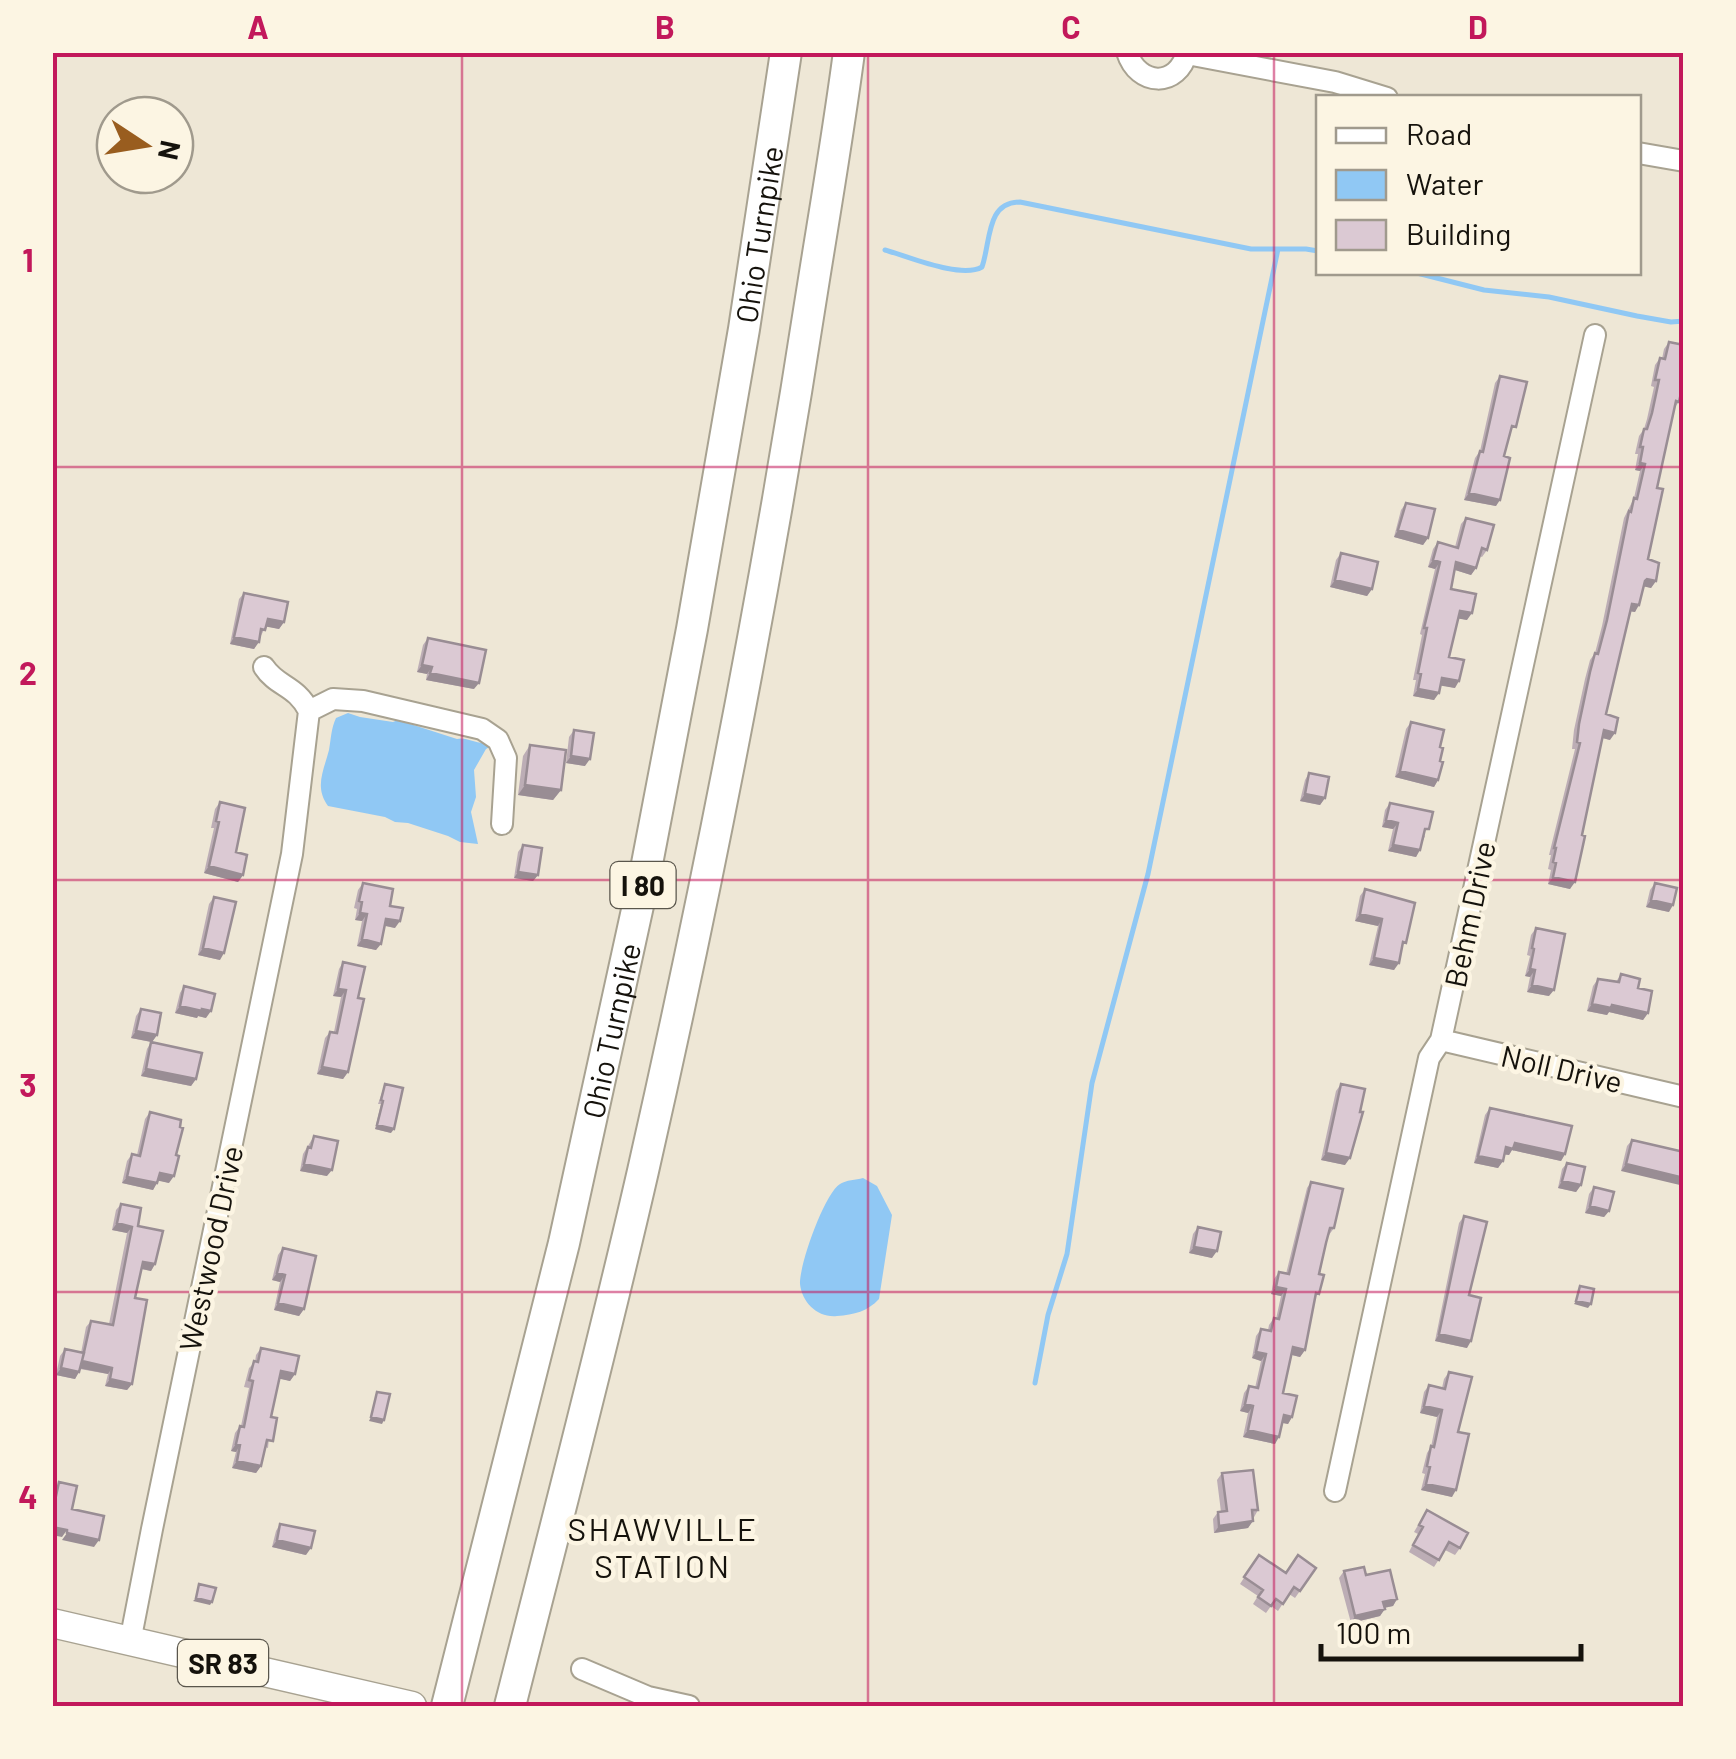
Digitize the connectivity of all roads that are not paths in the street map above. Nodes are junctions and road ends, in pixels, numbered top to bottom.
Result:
1 (786, 52) edge
2 (849, 52) edge
3 (1127, 52) edge
4 (1187, 53) edge
5 (1377, 95) edge
6 (1641, 154) edge
7 (1684, 161) edge
8 (1596, 335) dead end
9 (264, 667) dead end
10 (310, 711) junction
11 (502, 824) dead end
12 (1441, 1040) junction
13 (1684, 1097) edge
14 (1336, 1491) dead end
15 (52, 1623) edge
16 (130, 1642) junction
17 (582, 1669) dead end
18 (403, 1704) edge
19 (447, 1706) edge
20 (510, 1706) edge
21 (688, 1706) edge

1 - 19 highway, Ohio Turnpike / I 80
2 - 20 highway, Ohio Turnpike / I 80
3 - 4 street
4 - 5 street
6 - 7 street
8 - 12 street, Behm Drive
9 - 10 street
10 - 11 street
10 - 16 street, Westwood Drive
12 - 13 street, Noll Drive
12 - 14 street, Behm Drive
15 - 16 main road, SR 83
16 - 18 main road, SR 83
17 - 21 street

